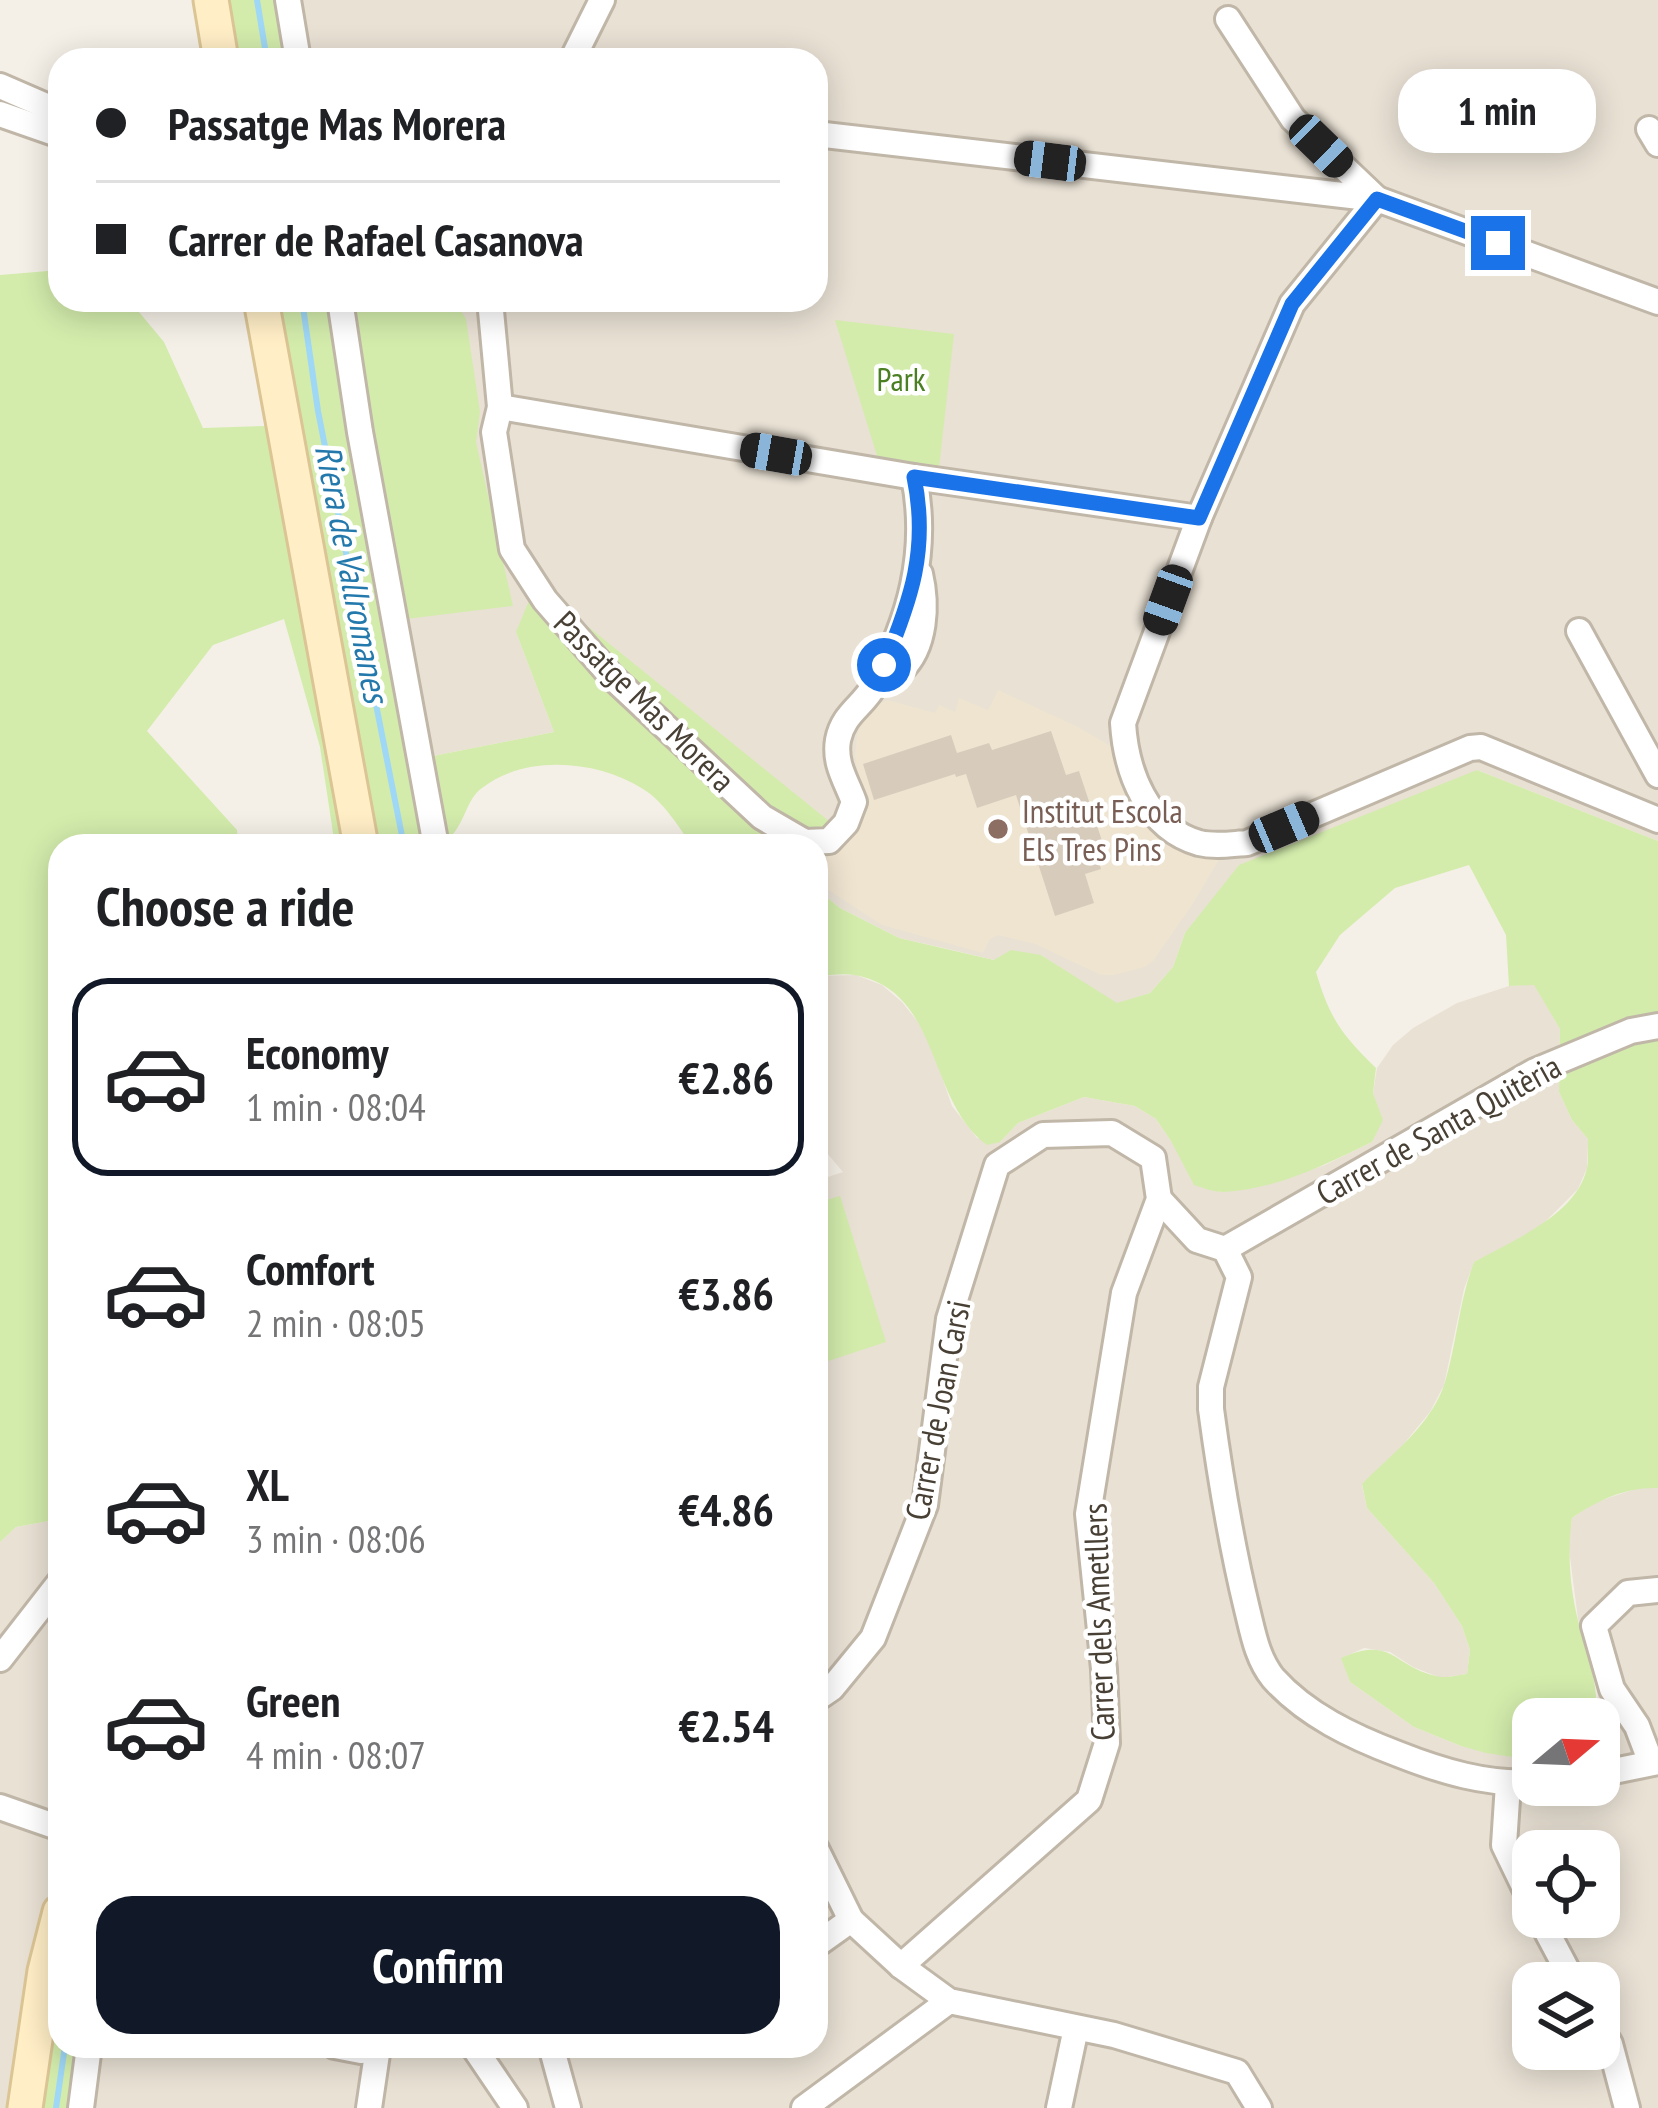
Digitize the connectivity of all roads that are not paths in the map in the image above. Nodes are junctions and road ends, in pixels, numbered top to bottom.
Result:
1 (211, 0) edge
2 (288, 0) edge
3 (602, 0) edge
4 (1228, 19) dead end
5 (218, 48) edge
6 (296, 48) edge
7 (578, 48) edge
8 (0, 86) edge
9 (48, 107) edge
10 (0, 115) edge
11 (48, 131) edge
12 (828, 135) edge
13 (1377, 199) junction
14 (1658, 302) edge
15 (263, 312) edge
16 (342, 312) edge
17 (491, 312) edge
18 (500, 407) junction
19 (914, 477) junction
20 (1199, 518) junction
21 (1579, 631) dead end
22 (1658, 775) edge
23 (1658, 820) edge
24 (359, 834) edge
25 (434, 834) edge
26 (791, 834) edge
27 (828, 841) edge
28 (1658, 1026) edge
29 (1159, 1199) junction
30 (1226, 1249) junction
31 (1658, 1590) edge
32 (48, 1597) edge
33 (0, 1659) edge
34 (828, 1691) edge
35 (1655, 1762) edge
36 (1620, 1770) edge
37 (1512, 1782) edge
38 (1515, 1806) edge
39 (0, 1807) edge
40 (48, 1824) edge
41 (1512, 1862) edge
42 (828, 1874) edge
43 (851, 1920) junction
44 (828, 1937) edge
45 (901, 1966) junction
46 (48, 1996) edge
47 (949, 2001) junction
48 (1076, 2028) junction
49 (87, 2058) edge
50 (376, 2058) edge
51 (481, 2058) edge
52 (554, 2058) edge
53 (1617, 2070) edge
54 (26, 2108) edge
55 (81, 2108) edge
56 (369, 2108) edge
57 (515, 2108) edge
58 (568, 2108) edge
59 (804, 2108) edge
60 (1059, 2108) edge
61 (1259, 2108) edge
62 (1627, 2108) edge

1 - 5 street
2 - 6 street
3 - 7 street
4 - 13 street
8 - 9 street
10 - 11 street
12 - 13 street
13 - 14 street
13 - 20 street
15 - 24 street
16 - 25 street
17 - 18 street, Passatge Mas Morera
18 - 19 street
18 - 26 street, Passatge Mas Morera
19 - 20 street
19 - 27 street, Passatge Mas Morera
20 - 23 street
21 - 22 street
28 - 30 street, Carrer de Santa Quitèria
29 - 30 street
29 - 34 street, Carrer de Joan Carsi
29 - 45 street, Carrer dels Ametllers
30 - 37 street
31 - 35 street
32 - 33 street
35 - 36 street
38 - 41 street
39 - 40 street
42 - 43 street
43 - 44 street
43 - 45 street
45 - 47 street
46 - 54 street
47 - 48 street
47 - 59 street
48 - 60 street
48 - 61 street
49 - 55 street
50 - 56 street
51 - 57 street
52 - 58 street
53 - 62 street

